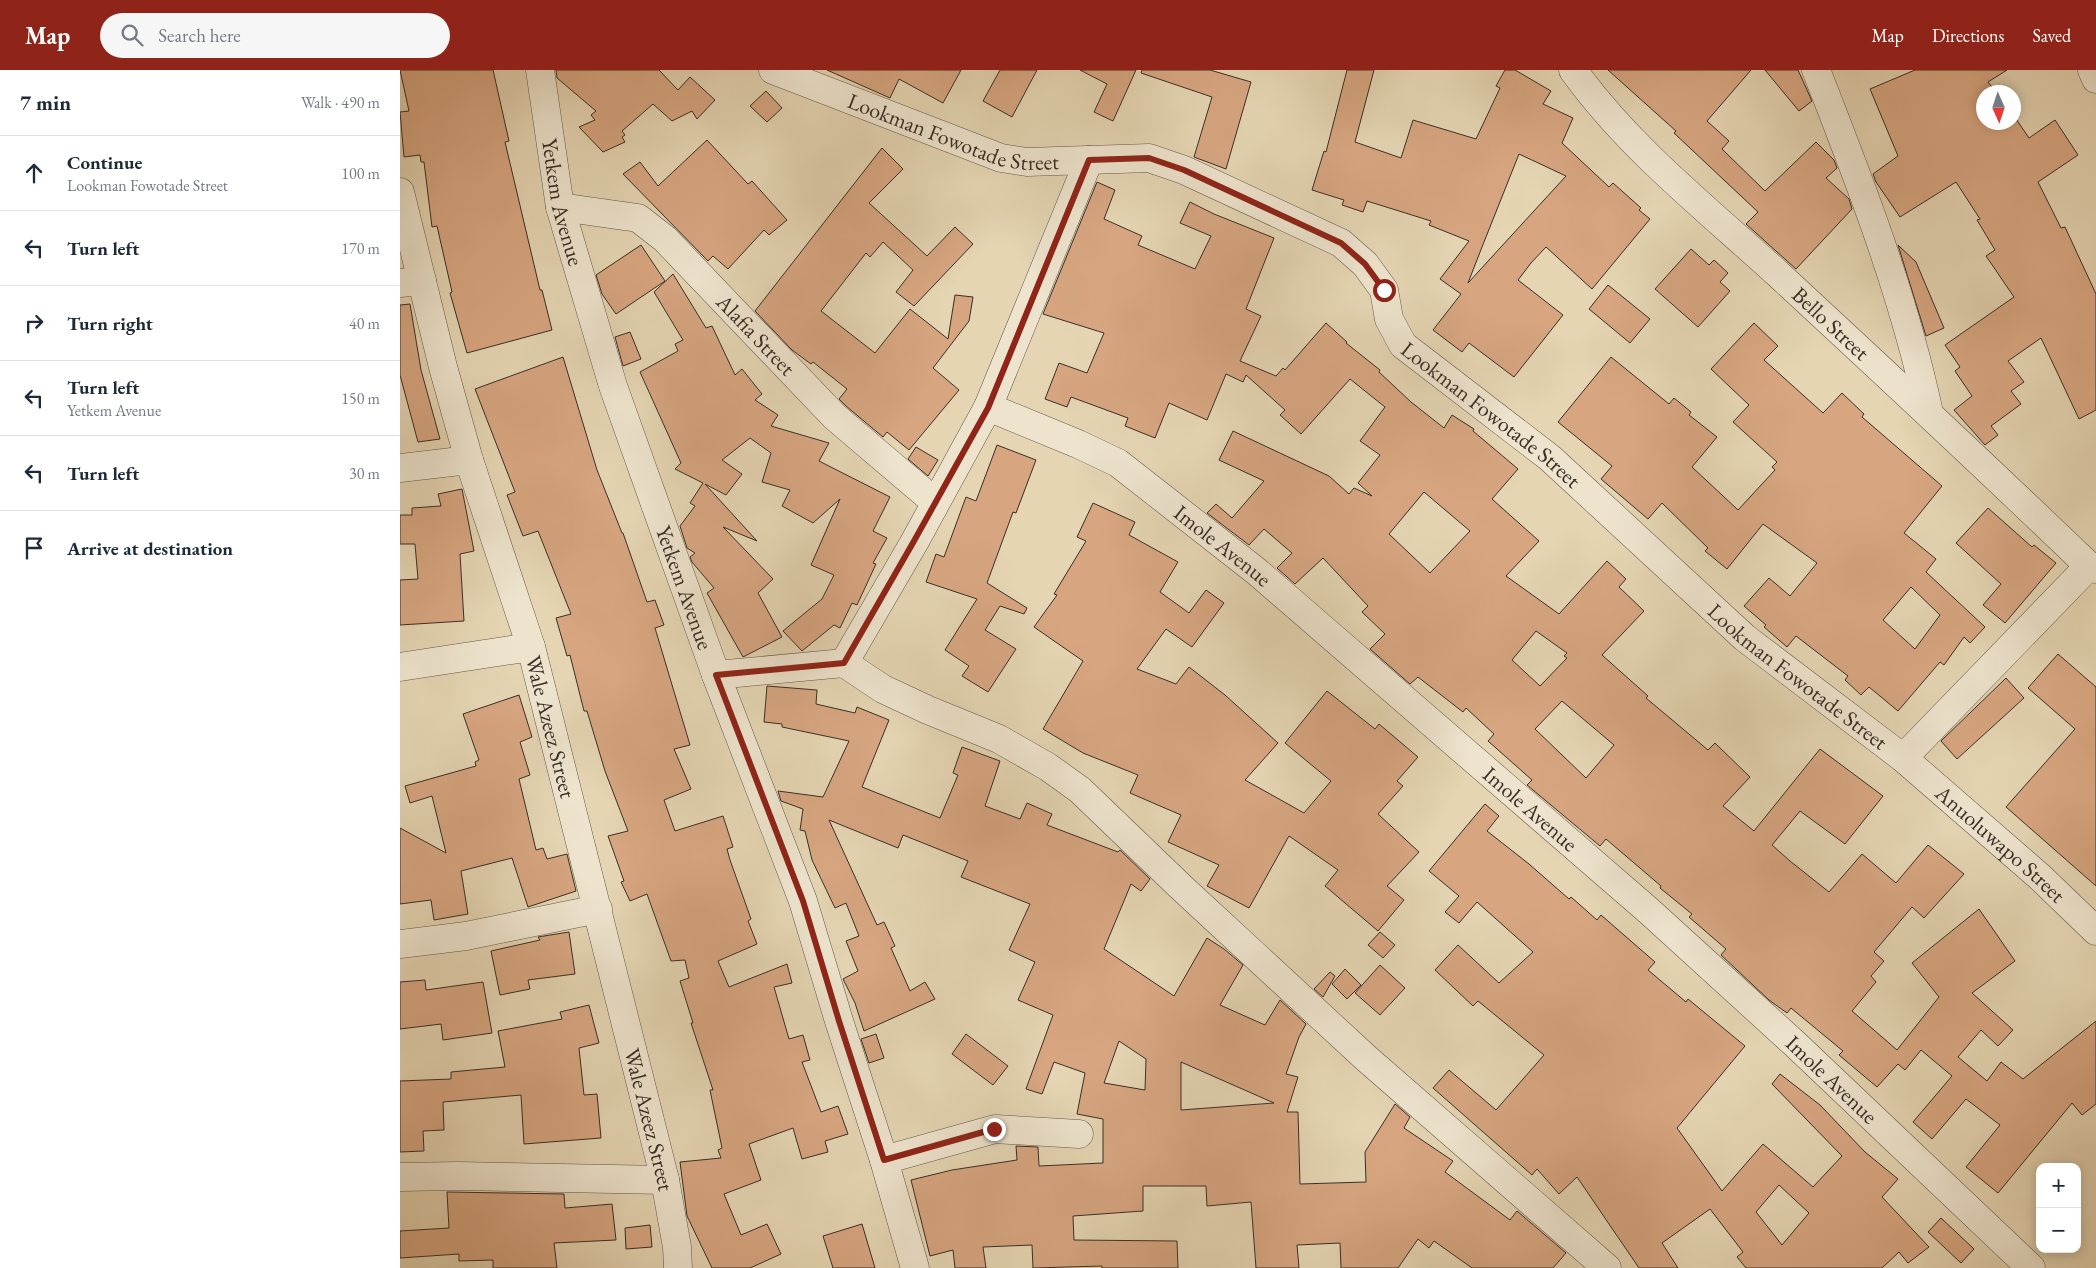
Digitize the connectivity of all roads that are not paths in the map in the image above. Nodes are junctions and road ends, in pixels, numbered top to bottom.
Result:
1 (540, 70) edge
2 (773, 70) edge
3 (1573, 70) edge
4 (1816, 70) edge
5 (2092, 70) edge
6 (2096, 79) edge
7 (1089, 160) junction
8 (400, 192) edge
9 (560, 207) junction
10 (411, 282) edge
11 (988, 408) junction
12 (1929, 413) junction
13 (469, 460) junction
14 (400, 468) edge
15 (935, 502) junction
16 (2093, 567) edge
17 (531, 647) junction
18 (844, 663) junction
19 (400, 667) edge
20 (716, 675) junction
21 (1903, 758) junction
22 (598, 909) junction
23 (2096, 931) edge
24 (400, 944) edge
25 (1079, 1134) dead end
26 (884, 1160) junction
27 (400, 1178) edge
28 (665, 1180) junction
29 (678, 1268) edge
30 (914, 1268) edge
31 (1607, 1268) edge
32 (2031, 1268) edge

1 - 9 street, Yetkem Avenue
2 - 7 street, Lookman Fowotade Street
3 - 12 street, Bello Street
4 - 12 street
5 - 6 street
7 - 11 street
7 - 21 street, Lookman Fowotade Street
8 - 10 street, Wale Azeez Street
9 - 15 street, Alafia Street
9 - 20 street, Yetkem Avenue
10 - 13 street, Wale Azeez Street
11 - 15 street
11 - 32 street, Imole Avenue
12 - 16 street, Bello Street
13 - 14 street
13 - 17 street, Wale Azeez Street
15 - 18 street
16 - 21 street
17 - 19 street
17 - 22 street, Wale Azeez Street
18 - 20 street
18 - 31 street
20 - 26 street, Yetkem Avenue
21 - 23 street, Anuoluwapo Street
22 - 24 street
22 - 28 street, Wale Azeez Street
25 - 26 street
26 - 30 street, Yetkem Avenue
27 - 28 street
28 - 29 street, Wale Azeez Street

